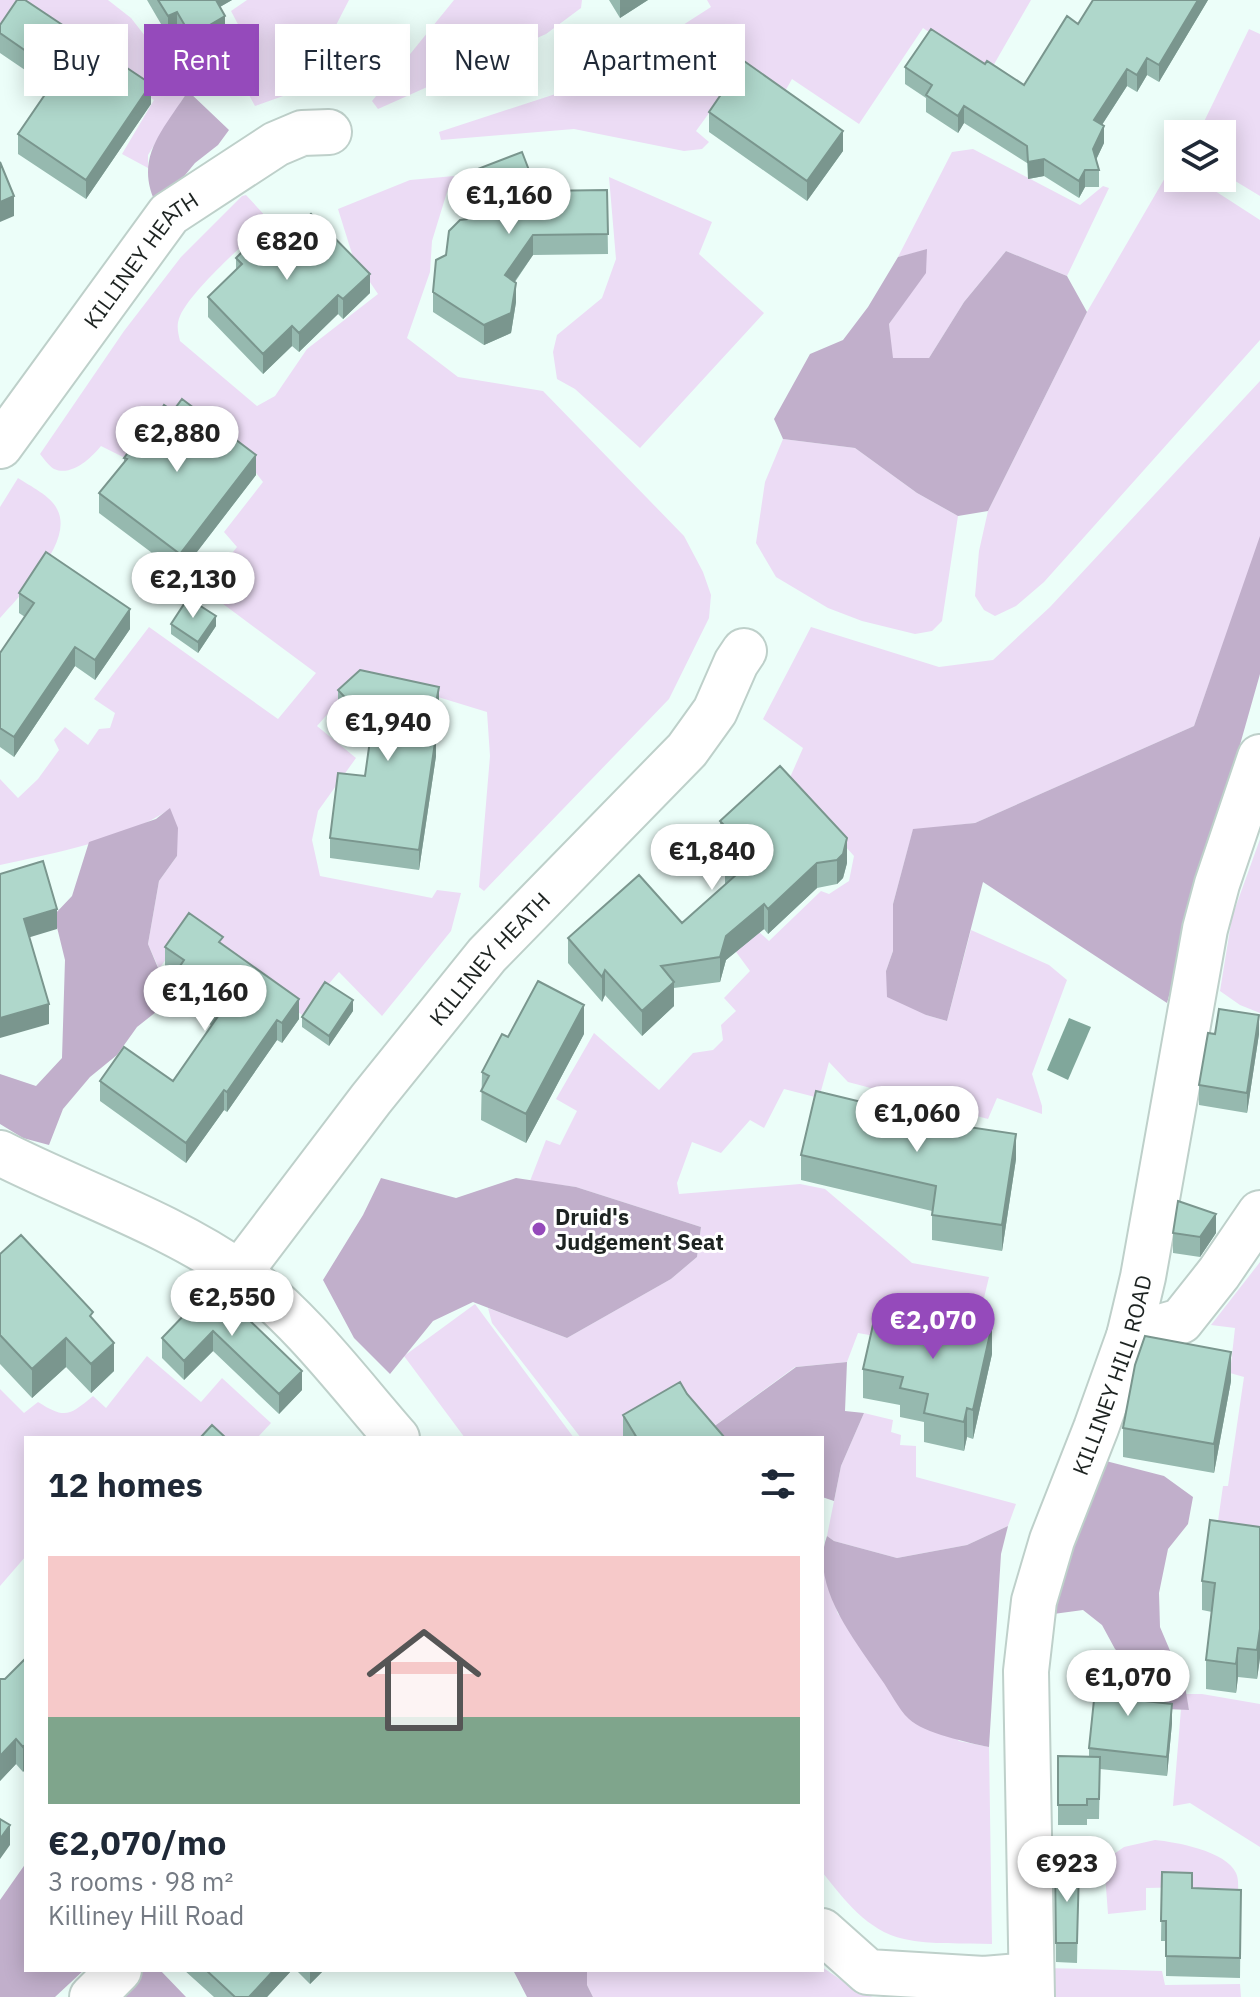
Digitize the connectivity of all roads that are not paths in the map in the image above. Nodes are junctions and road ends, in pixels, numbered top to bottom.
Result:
1 (329, 132) dead end
2 (0, 446) edge
3 (744, 651) dead end
4 (1260, 757) edge
5 (0, 1153) edge
6 (1260, 1213) edge
7 (239, 1273) junction
8 (1129, 1336) junction
9 (395, 1436) edge
10 (824, 1933) edge
11 (117, 1972) edge
12 (1031, 1986) edge
13 (92, 1997) edge

1 - 2 street, KILLINEY HEATH
3 - 7 street, KILLINEY HEATH
4 - 8 street, KILLINEY HILL ROAD
5 - 7 street
6 - 8 street
7 - 9 street
8 - 12 street, KILLINEY HILL ROAD
10 - 12 street
11 - 13 street

